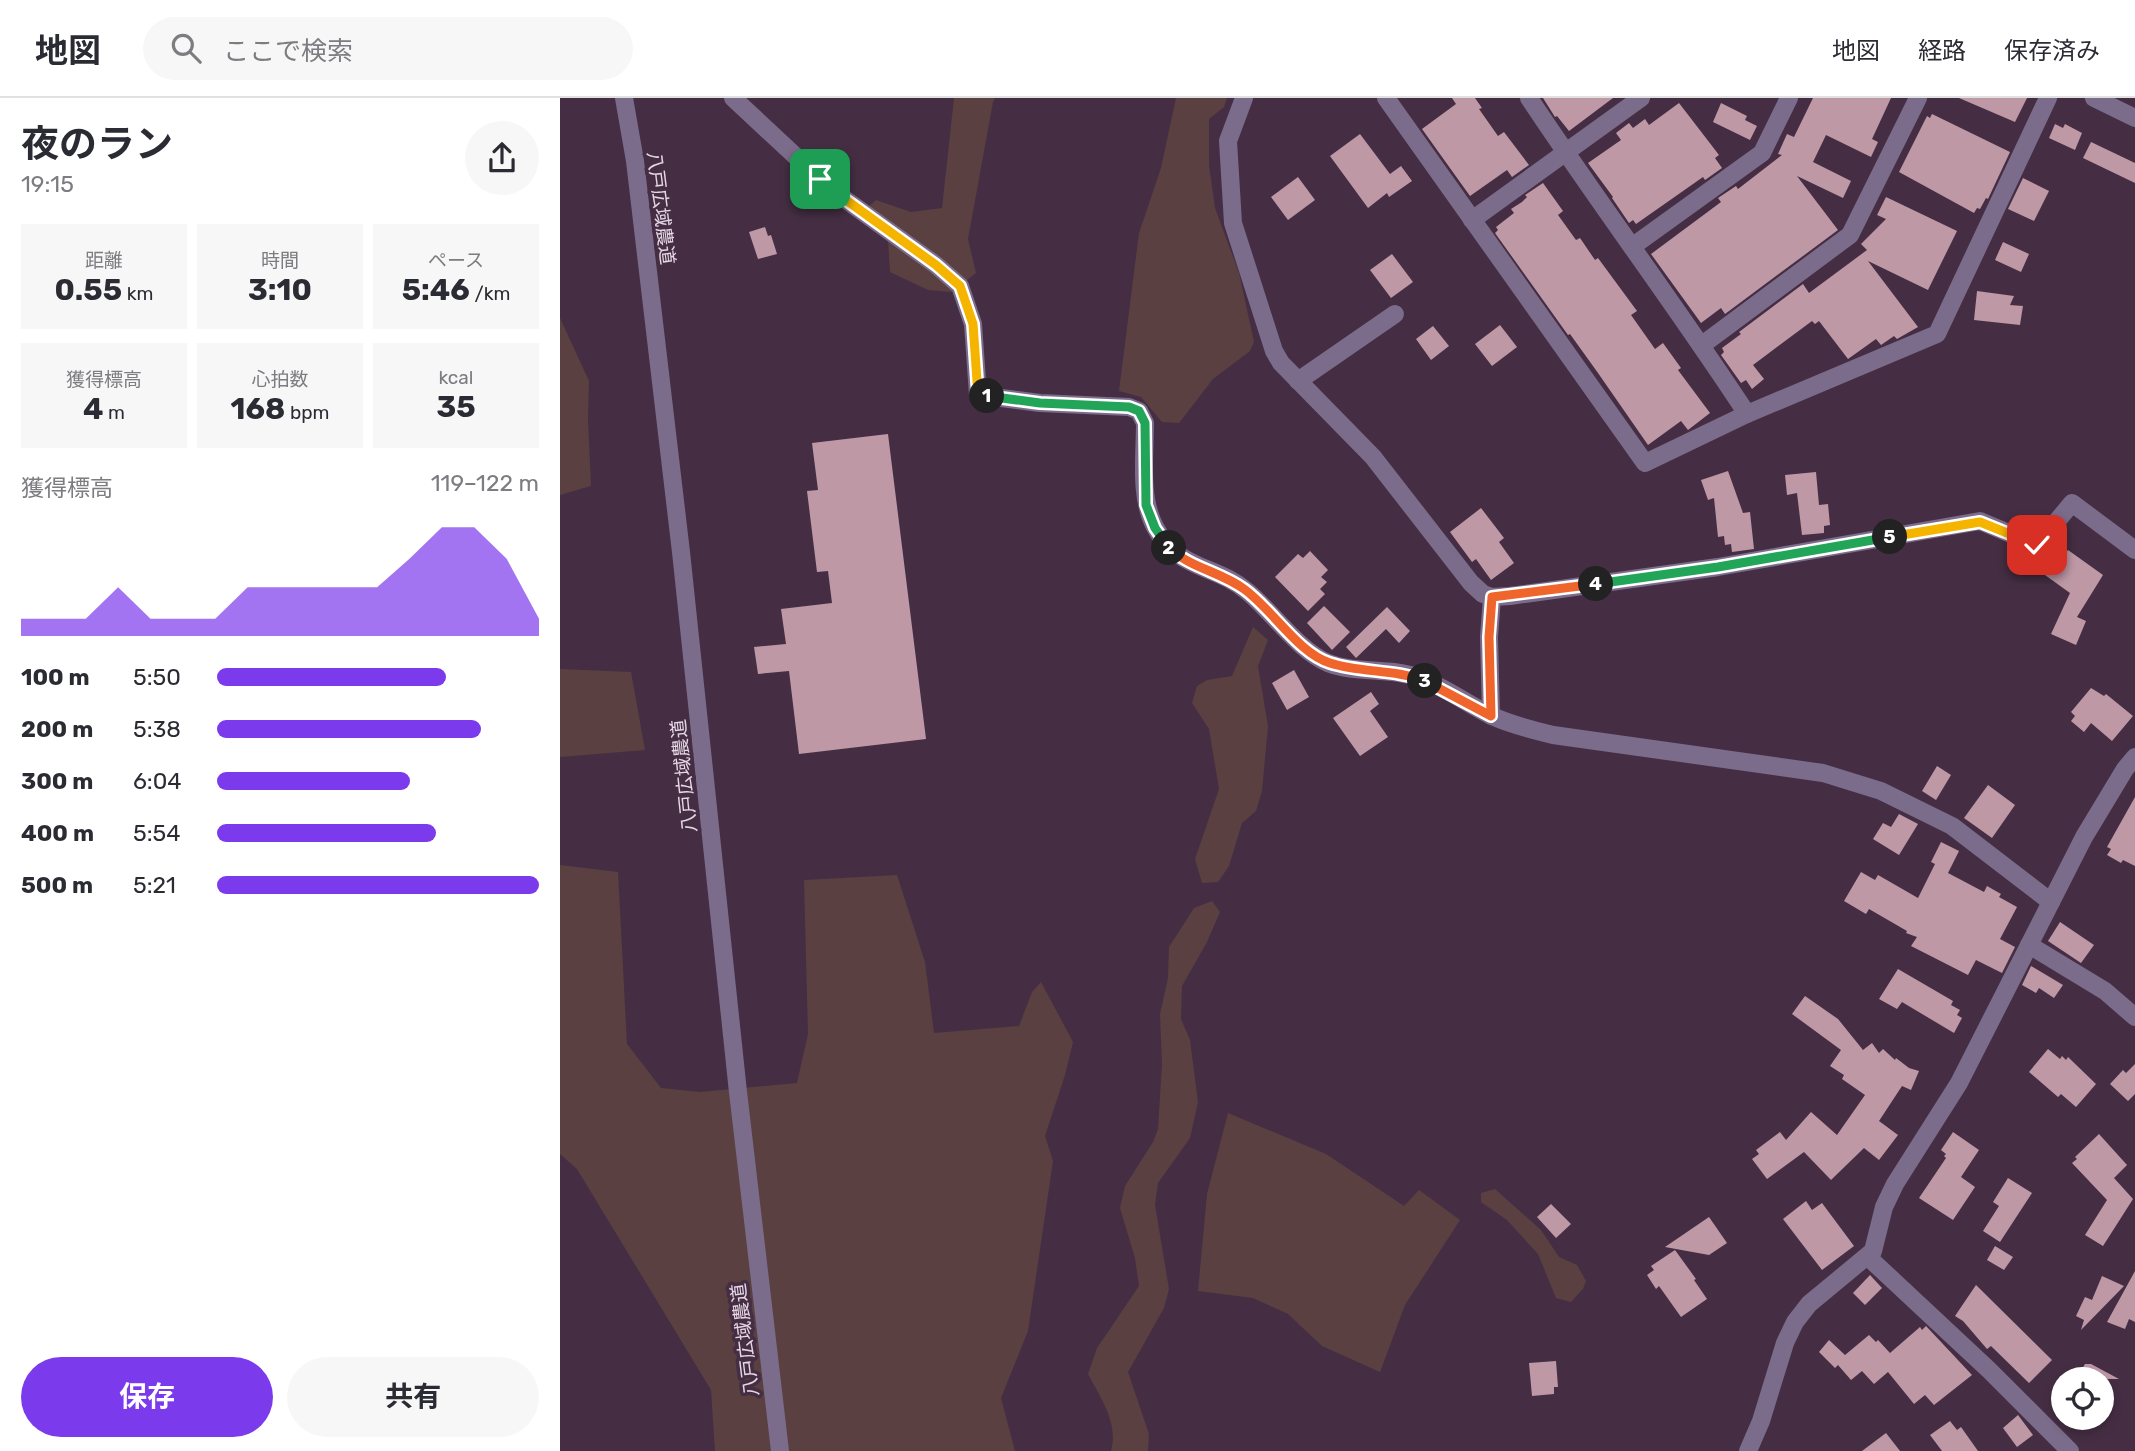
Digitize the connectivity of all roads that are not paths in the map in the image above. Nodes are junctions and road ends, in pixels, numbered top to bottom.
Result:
1 (624, 98) edge
2 (733, 98) edge
3 (1244, 98) edge
4 (1386, 98) edge
5 (1529, 98) edge
6 (1641, 98) edge
7 (1789, 98) edge
8 (1918, 98) edge
9 (2048, 98) edge
10 (2094, 98) edge
11 (2135, 118) edge
12 (1566, 153) junction
13 (1472, 220) junction
14 (1633, 246) junction
15 (1395, 314) dead end
16 (1702, 345) junction
17 (1298, 381) junction
18 (1747, 414) junction
19 (2135, 550) edge
20 (1492, 597) junction
21 (1491, 716) junction
22 (2135, 757) edge
23 (2051, 902) junction
24 (2029, 945) junction
25 (2135, 1017) edge
26 (1868, 1257) junction
27 (780, 1451) edge
28 (1748, 1451) edge
29 (2070, 1451) edge

1 - 27 street, 八戸広域農道
2 - 21 street
3 - 17 street
4 - 13 street
5 - 12 street
6 - 12 street
7 - 14 street
8 - 16 street
9 - 18 street
10 - 11 street
12 - 13 street
12 - 14 street
13 - 18 street
14 - 16 street
15 - 17 street
16 - 18 street
17 - 20 street
19 - 20 street
20 - 21 street
21 - 23 street
22 - 23 street
23 - 24 street
24 - 25 street
24 - 26 street
26 - 28 street
26 - 29 street

